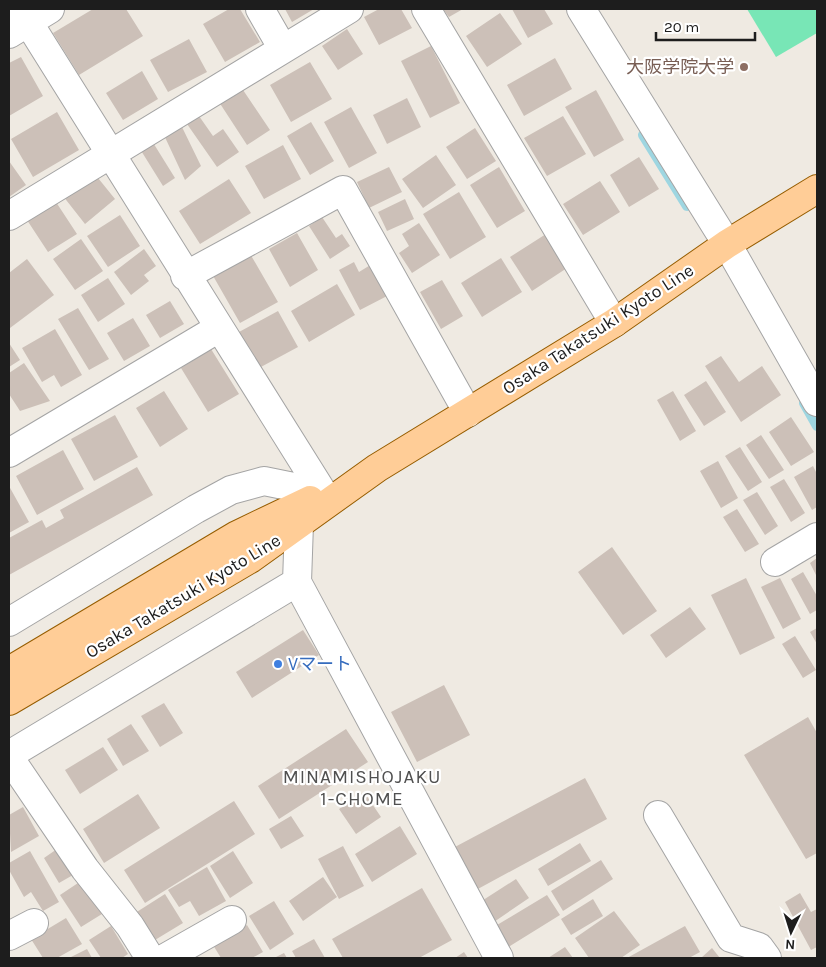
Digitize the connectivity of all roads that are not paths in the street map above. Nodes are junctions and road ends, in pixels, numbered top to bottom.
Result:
1 (260, 9) edge
2 (350, 9) edge
3 (426, 9) edge
4 (581, 9) edge
5 (27, 18) edge
6 (283, 49) junction
7 (110, 153) junction
8 (817, 189) edge
9 (9, 216) edge
10 (727, 244) junction
11 (186, 276) junction
12 (614, 323) junction
13 (219, 328) junction
14 (817, 402) edge
15 (468, 413) junction
16 (9, 453) edge
17 (377, 468) junction
18 (323, 493) junction
19 (299, 524) junction
20 (817, 537) edge
21 (774, 562) dead end
22 (297, 582) junction
23 (9, 622) edge
24 (9, 671) edge
25 (9, 701) edge
26 (9, 756) edge
27 (658, 815) dead end
28 (232, 920) dead end
29 (34, 922) dead end
30 (9, 936) edge
31 (9, 954) edge
32 (11, 958) edge
33 (150, 958) edge
34 (165, 958) edge
35 (499, 958) edge
36 (767, 958) edge

1 - 6 street
2 - 6 street
3 - 12 street
4 - 10 street
5 - 7 street
6 - 7 street
7 - 9 street
7 - 11 street
8 - 10 main road, Osaka Takatsuki Kyoto Line
10 - 12 main road, Osaka Takatsuki Kyoto Line
10 - 14 street
11 - 13 street
11 - 15 street
12 - 15 main road, Osaka Takatsuki Kyoto Line
13 - 16 street
13 - 18 street
15 - 17 main road, Osaka Takatsuki Kyoto Line
17 - 18 main road, Osaka Takatsuki Kyoto Line
17 - 19 main road, Osaka Takatsuki Kyoto Line
18 - 23 street
18 - 24 main road, Osaka Takatsuki Kyoto Line
19 - 22 street
19 - 25 main road, Osaka Takatsuki Kyoto Line
20 - 21 street
22 - 26 street
22 - 35 street
26 - 33 street
27 - 36 street
28 - 34 street
29 - 30 street
31 - 32 street

